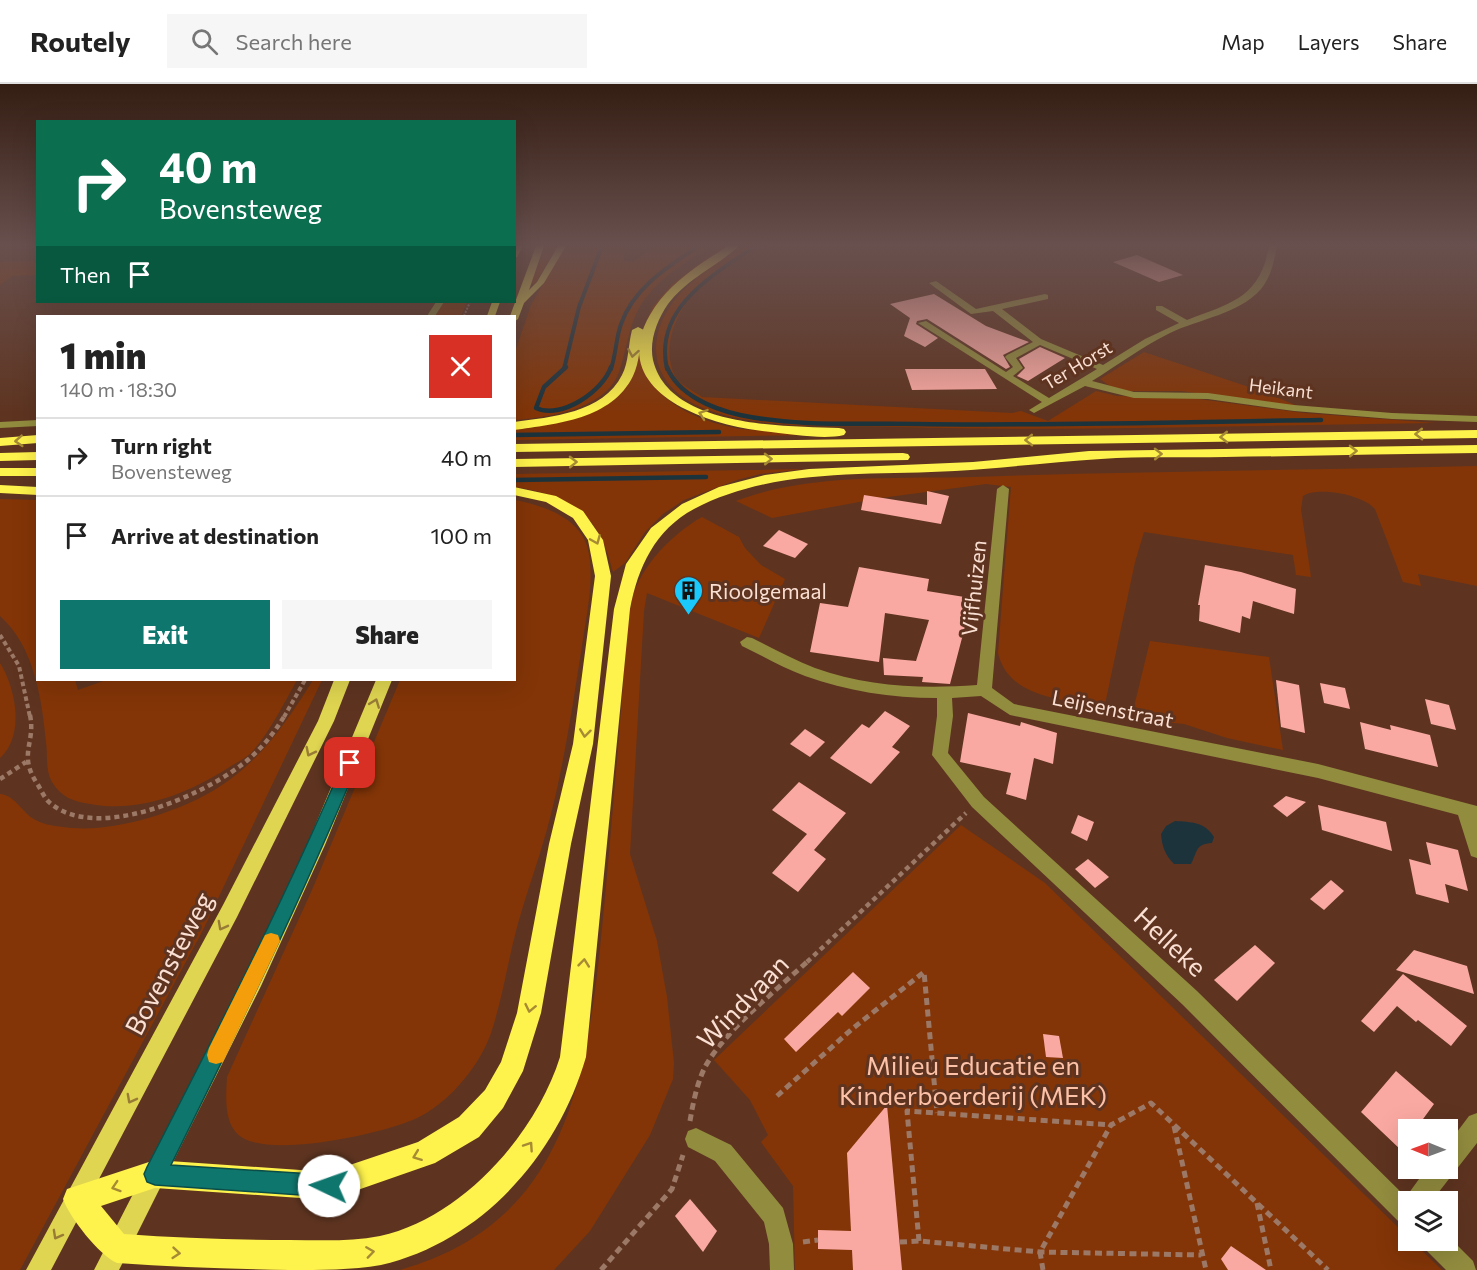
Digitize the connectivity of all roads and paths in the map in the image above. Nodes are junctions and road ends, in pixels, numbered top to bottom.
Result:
1 (520, 301) edge
2 (522, 301) edge
3 (653, 301) edge
4 (666, 301) edge
5 (959, 301) edge
6 (1025, 301) edge
7 (1234, 301) edge
8 (519, 305) junction
9 (995, 308) junction
10 (1159, 308) dead end
11 (515, 315) edge
12 (1186, 322) junction
13 (923, 323) dead end
14 (1039, 342) junction
15 (1104, 369) junction
16 (1006, 376) junction
17 (1083, 382) junction
18 (1049, 402) junction
19 (1034, 410) dead end
20 (1477, 419) edge
21 (36, 423) edge
22 (0, 425) edge
23 (516, 426) edge
24 (1477, 434) edge
25 (36, 440) edge
26 (990, 441) junction
27 (0, 442) edge
28 (516, 448) edge
29 (1477, 449) edge
30 (1100, 454) junction
31 (36, 456) edge
32 (0, 457) edge
33 (516, 464) edge
34 (0, 472) edge
35 (36, 472) edge
36 (0, 489) edge
37 (1003, 489) dead end
38 (36, 491) edge
39 (516, 492) edge
40 (0, 635) edge
41 (747, 642) dead end
42 (303, 681) edge
43 (342, 681) edge
44 (384, 681) edge
45 (984, 690) junction
46 (944, 694) junction
47 (26, 762) junction
48 (0, 779) edge
49 (978, 802) junction
50 (1471, 811) edge
51 (1477, 850) edge
52 (777, 1096) dead end
53 (937, 1113) junction
54 (1477, 1124) edge
55 (1112, 1125) junction
56 (1174, 1125) junction
57 (690, 1137) junction
58 (1458, 1149) edge
59 (155, 1174) junction
60 (1434, 1179) edge
61 (1424, 1191) edge
62 (1398, 1198) edge
63 (77, 1199) junction
64 (1257, 1203) junction
65 (919, 1241) junction
66 (900, 1242) dead end
67 (1445, 1251) edge
68 (1040, 1252) junction
69 (1201, 1256) junction
70 (112, 1259) edge
71 (38, 1270) edge
72 (601, 1270) edge
73 (782, 1270) edge
74 (1043, 1270) edge
75 (1206, 1270) edge
76 (1271, 1270) edge
77 (1328, 1270) edge
78 (1464, 1270) edge

1 - 8 main road
2 - 8 main road
3 -> 23 highway
26 -> 4 highway
5 - 9 street
6 - 9 street
7 - 12 street, Ter Horst
8 - 11 main road
9 - 14 street
10 - 12 street
12 - 15 street, Ter Horst
13 - 16 street
14 - 15 street
14 - 16 street
15 - 17 street, Ter Horst
16 - 18 street
17 - 18 street, Ter Horst
17 - 20 street, Heikant
18 - 19 street, Ter Horst
21 - 22 street
24 -> 26 highway
25 -> 27 highway
26 - 28 highway
30 -> 29 highway
33 -> 30 highway
70 -> 30 highway
31 - 32 highway
34 - 35 highway
36 - 38 highway
37 - 45 street, Vijfhuizen
39 -> 59 highway
40 - 47 path
41 - 46 street
42 - 47 path
43 -> 63 main road, Bovensteweg
59 -> 44 main road
45 - 46 street
45 - 50 street, Leijsenstraat
46 - 49 street, Helleke
47 - 48 path
49 - 57 path, Windvaan
49 - 62 street, Helleke
50 - 51 street
52 - 53 path
53 - 55 path
53 - 65 path
54 - 58 street
55 - 56 path
55 - 68 path
56 - 64 path
56 - 69 path
57 - 72 path, Windvaan
57 - 73 street
59 -> 63 highway
59 - 70 main road
60 - 61 street, Helleke
63 - 70 highway
63 -> 71 main road, Bovensteweg
64 - 76 path
64 - 77 path
65 - 66 path
65 - 68 path
67 - 78 street
68 - 69 path
68 - 74 path
69 - 75 path

